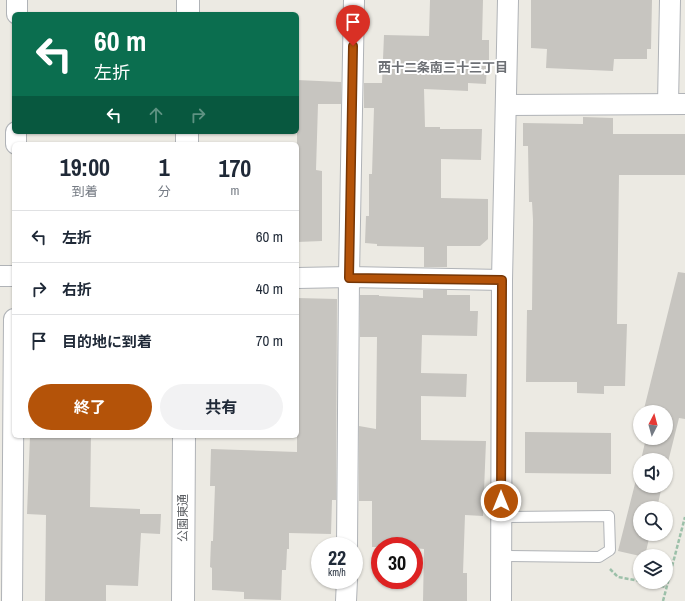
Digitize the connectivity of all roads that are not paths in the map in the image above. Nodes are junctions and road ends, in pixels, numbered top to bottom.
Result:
1 (18, 0) edge
2 (188, 0) edge
3 (354, 0) edge
4 (508, 0) edge
5 (670, 0) edge
6 (17, 12) edge
7 (188, 12) edge
8 (676, 104) edge
9 (506, 105) junction
10 (0, 276) edge
11 (12, 276) edge
12 (299, 278) edge
13 (349, 278) junction
14 (502, 280) junction
15 (13, 438) edge
16 (184, 438) edge
17 (501, 517) junction
18 (347, 537) edge
19 (501, 556) junction
20 (347, 589) edge
21 (12, 601) edge
22 (183, 601) edge
23 (346, 601) edge
24 (501, 601) edge

1 - 6 street
2 - 7 street
3 - 13 street
4 - 9 street
5 - 8 street
8 - 9 street
9 - 14 street
10 - 11 street
12 - 13 street
13 - 14 street
13 - 18 street
14 - 17 street
15 - 21 street
16 - 22 street, 公園東通
17 - 19 street
17 - 19 lane
19 - 24 street
20 - 23 street

